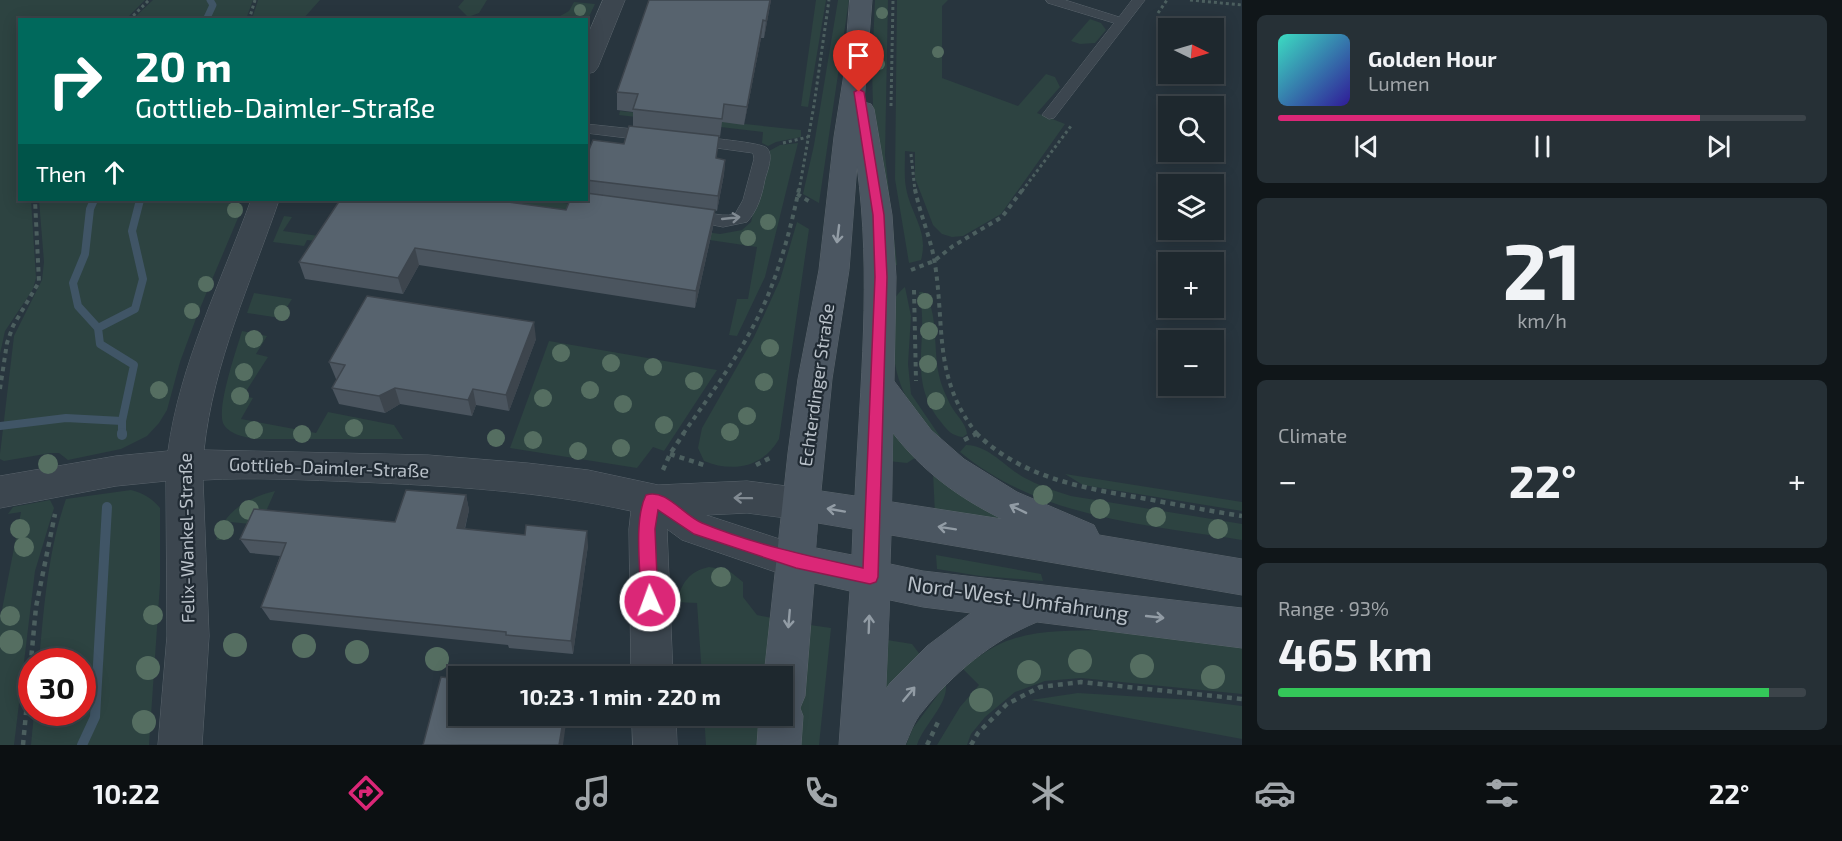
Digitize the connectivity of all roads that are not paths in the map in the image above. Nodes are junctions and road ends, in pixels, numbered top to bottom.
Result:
1 (614, 0) edge
2 (861, 0) edge
3 (1052, 0) edge
4 (1139, 0) edge
5 (1078, 4) edge
6 (1123, 22) junction
7 (592, 36) edge
8 (588, 57) edge
9 (856, 74) junction
10 (1049, 115) dead end
11 (588, 128) edge
12 (265, 201) edge
13 (672, 213) edge
14 (877, 383) junction
15 (184, 465) junction
16 (0, 492) edge
17 (654, 501) junction
18 (802, 504) junction
19 (871, 517) junction
20 (1129, 557) junction
21 (796, 561) junction
22 (870, 577) junction
23 (1242, 577) edge
24 (1034, 604) junction
25 (1242, 628) edge
26 (652, 666) edge
27 (786, 666) edge
28 (654, 726) edge
29 (780, 726) edge
30 (180, 745) edge
31 (655, 745) edge
32 (779, 745) edge
33 (861, 745) edge
34 (882, 745) edge

1 - 7 street
2 - 9 main road, Echterdinger Straße
3 - 5 lane
4 - 6 lane
5 - 6 lane
6 - 10 lane
7 - 8 street
9 - 14 main road, Echterdinger Straße
9 -> 18 main road, Echterdinger Straße
13 -> 11 lane
12 - 15 street, Felix-Wankel-Straße
14 - 19 main road, Echterdinger Straße
20 -> 14 main road
15 - 16 street, Gottlieb-Daimler-Straße
15 - 17 street, Gottlieb-Daimler-Straße
15 - 30 street, Felix-Wankel-Straße
18 -> 17 street, Gottlieb-Daimler-Straße
17 - 21 street, Gottlieb-Daimler-Straße
17 - 26 street
19 -> 18 main road
18 - 21 main road, Echterdinger Straße
20 -> 19 main road
19 - 22 main road, Echterdinger Straße
20 - 23 main road
21 - 22 main road, Nord-West-Umfahrung
21 -> 27 main road, Echterdinger Straße
22 - 24 main road, Nord-West-Umfahrung
33 -> 22 main road, Echterdinger Straße
24 -> 25 main road, Nord-West-Umfahrung
34 -> 24 main road
28 - 31 street
29 - 32 main road

